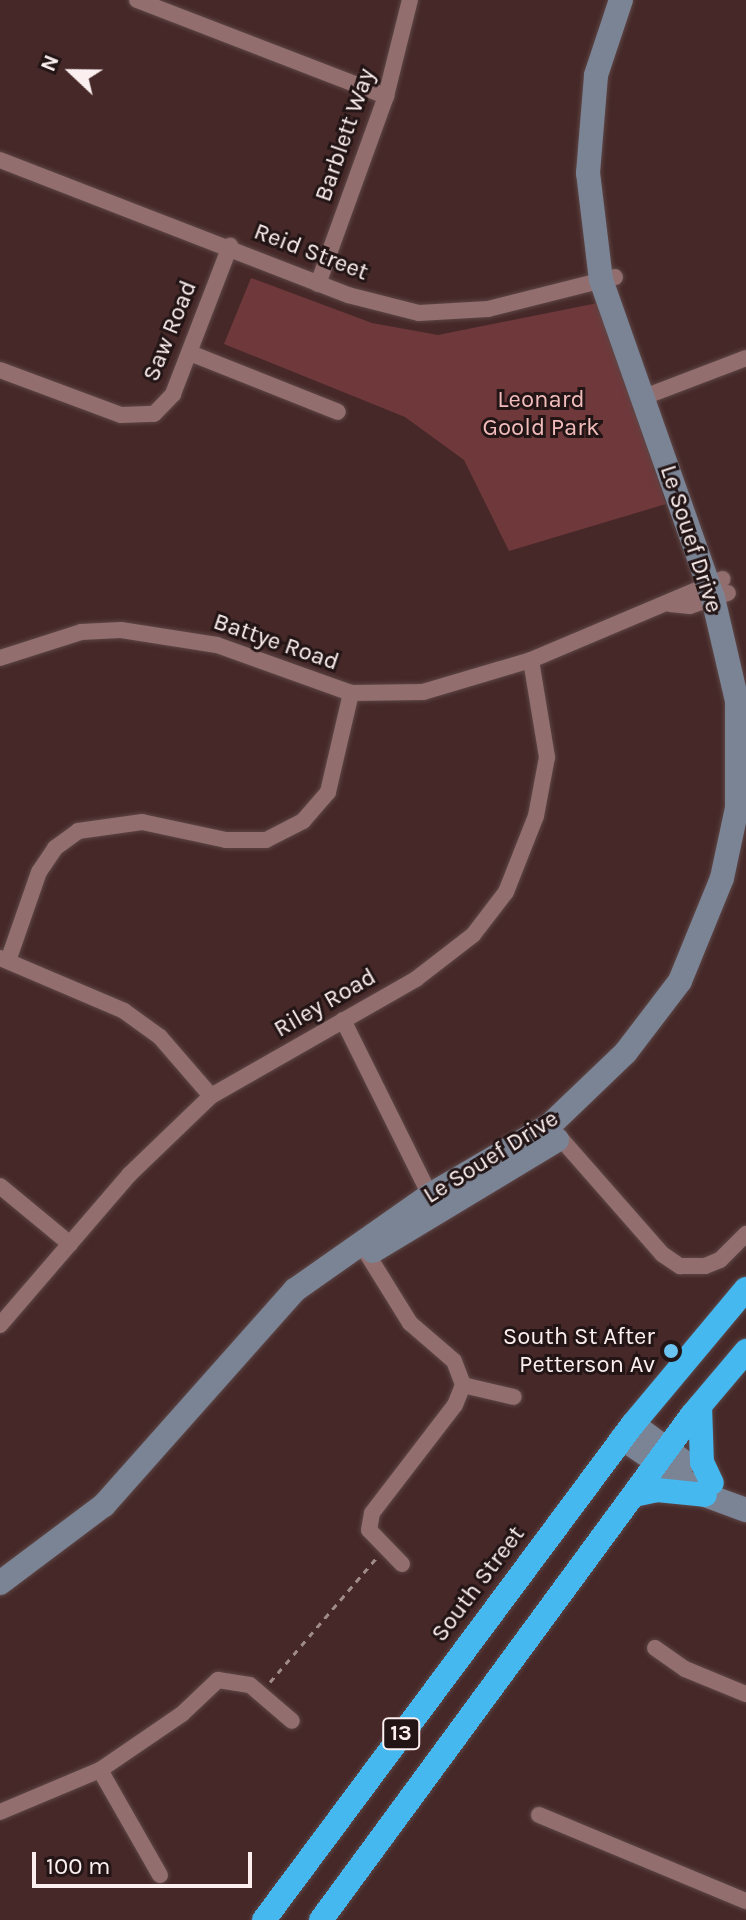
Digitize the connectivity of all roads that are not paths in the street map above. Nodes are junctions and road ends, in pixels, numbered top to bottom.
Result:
1 (137, 0) edge
2 (410, 0) edge
3 (621, 0) edge
4 (639, 0) edge
5 (386, 96) junction
6 (0, 160) edge
7 (230, 246) junction
8 (608, 278) junction
9 (318, 284) junction
10 (190, 353) junction
11 (746, 358) edge
12 (0, 370) edge
13 (651, 395) junction
14 (338, 412) dead end
15 (718, 589) junction
16 (0, 658) edge
17 (531, 660) junction
18 (746, 684) edge
19 (351, 693) junction
20 (741, 809) edge
21 (746, 838) edge
22 (4, 959) edge
23 (343, 1020) junction
24 (211, 1096) junction
25 (555, 1132) junction
26 (0, 1186) edge
27 (434, 1203) junction
28 (746, 1234) edge
29 (70, 1244) junction
30 (363, 1247) junction
31 (746, 1289) edge
32 (0, 1325) edge
33 (746, 1351) edge
34 (463, 1385) junction
35 (514, 1397) dead end
36 (700, 1406) junction
37 (628, 1431) junction
38 (662, 1456) junction
39 (708, 1489) junction
40 (634, 1495) junction
41 (738, 1507) edge
42 (402, 1564) dead end
43 (0, 1583) edge
44 (0, 1594) edge
45 (655, 1648) dead end
46 (746, 1694) edge
47 (292, 1721) dead end
48 (100, 1770) junction
49 (0, 1812) edge
50 (539, 1815) dead end
51 (160, 1875) dead end
52 (746, 1901) edge
53 (264, 1920) edge
54 (321, 1920) edge

1 - 5 street
2 - 5 street, Barblett Way
3 - 8 street, Le Souef Drive
4 - 8 street, Le Souef Drive
5 - 9 street, Barblett Way
6 - 7 street, Reid Street
7 - 9 street, Reid Street
7 - 10 street, Saw Road
8 - 9 street, Reid Street
8 - 13 street, Le Souef Drive
10 - 12 street, Saw Road
10 - 14 street
11 - 13 street
13 - 15 street, Le Souef Drive
15 - 17 street, Battye Road
15 - 18 street, Le Souef Drive
15 - 20 street, Le Souef Drive
16 - 19 street, Battye Road
17 - 19 street, Battye Road
17 - 23 street, Riley Road
19 - 22 street
20 - 25 street, Le Souef Drive
21 - 25 street, Le Souef Drive
22 - 24 street
23 - 24 street, Riley Road
23 - 27 street
24 - 29 street, Riley Road
25 - 27 street, Le Souef Drive
25 - 28 street
26 - 29 street
27 - 30 street, Le Souef Drive
29 - 32 street, Riley Road
30 - 34 street
30 - 43 street, Le Souef Drive
30 - 44 street, Le Souef Drive
31 - 37 highway, South Street / 13
33 - 36 highway, 13
34 - 35 street
34 - 42 street
36 - 38 highway, 13
36 - 39 highway
37 - 38 street
37 - 53 highway, South Street / 13
38 - 39 street
38 - 40 highway, 13
39 - 40 highway
39 - 41 street
40 - 54 highway, 13
45 - 46 street
47 - 48 street
48 - 49 street
48 - 51 street
50 - 52 street

